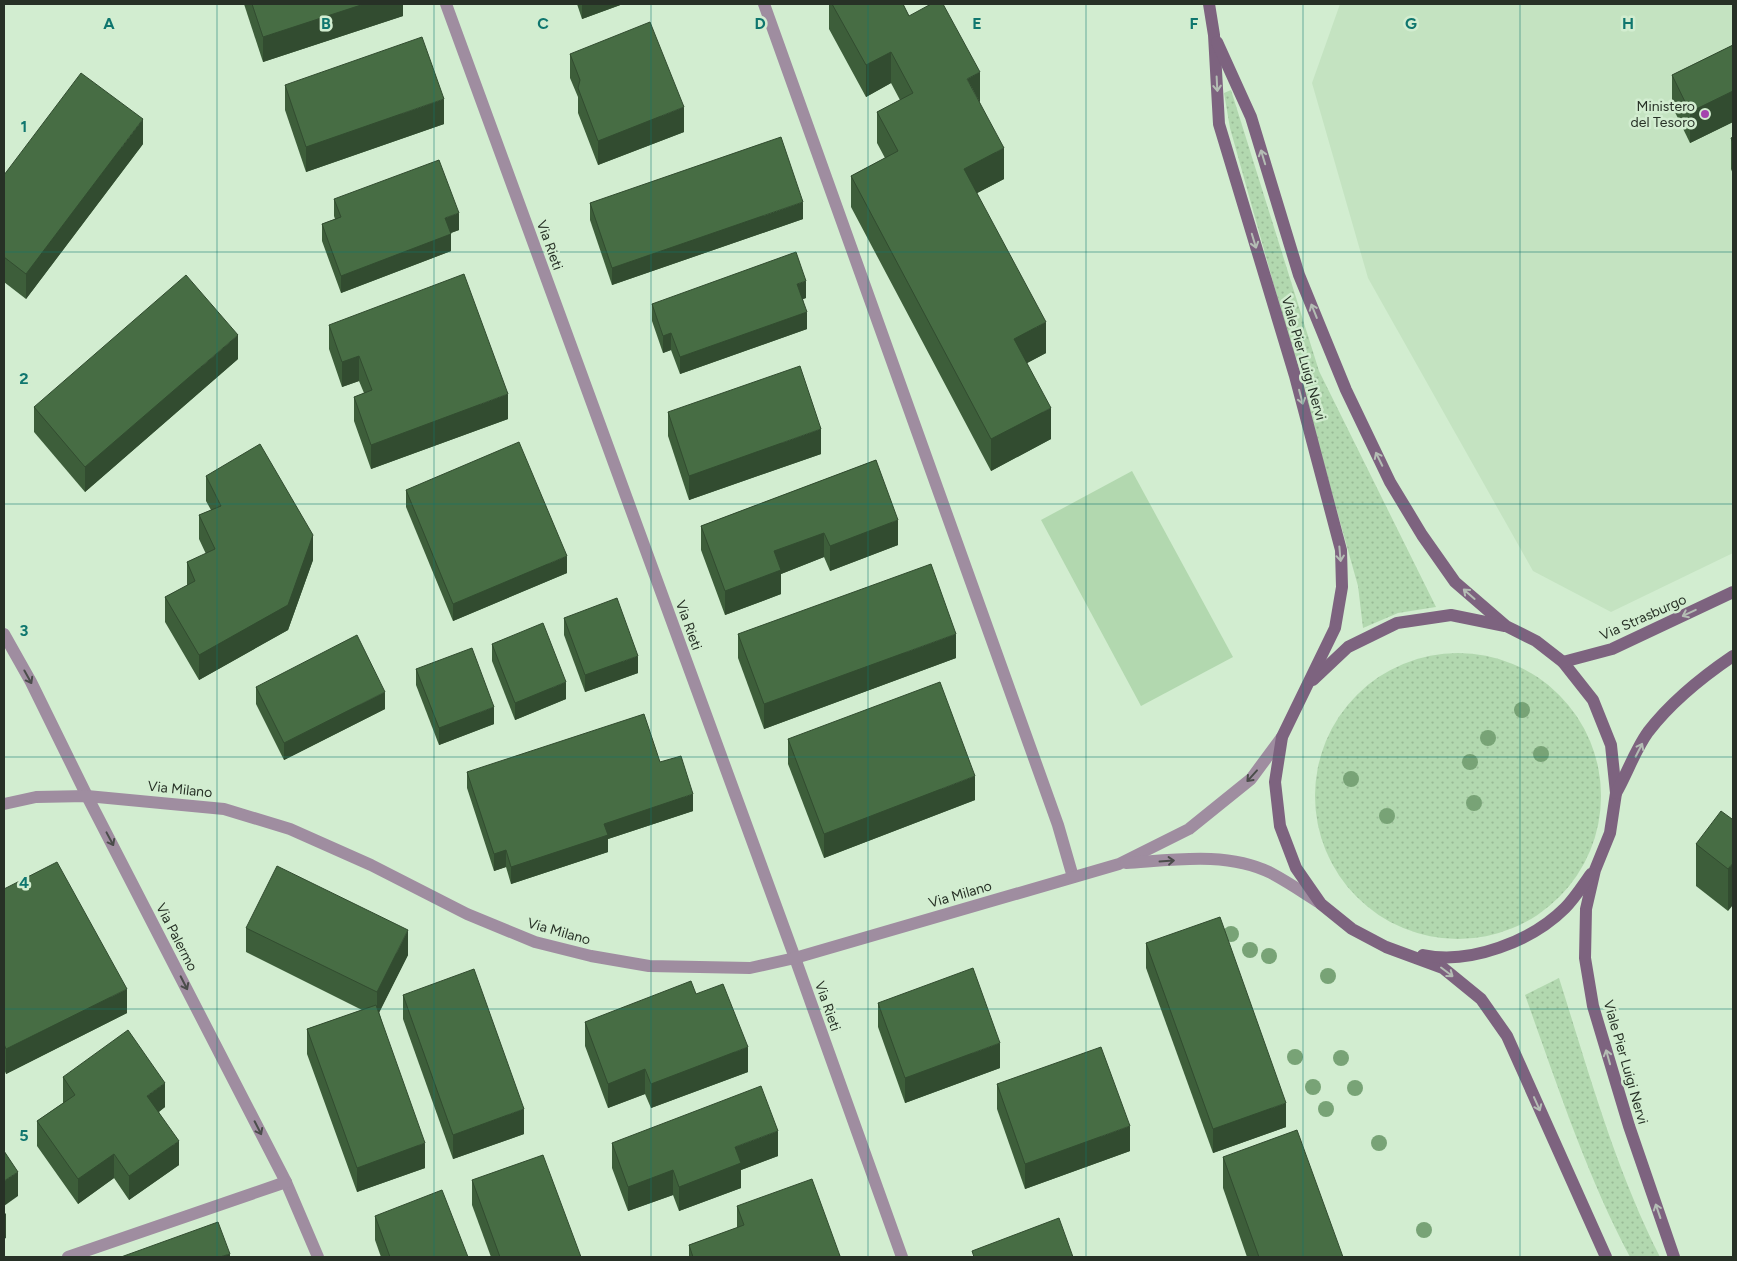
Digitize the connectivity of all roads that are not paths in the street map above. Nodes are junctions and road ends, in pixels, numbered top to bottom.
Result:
1 (446, 4) edge
2 (764, 4) edge
3 (1209, 4) edge
4 (1214, 35) junction
5 (1733, 592) edge
6 (1506, 626) junction
7 (4, 634) edge
8 (1733, 656) edge
9 (1563, 662) junction
10 (1308, 686) junction
11 (1282, 738) junction
12 (1616, 793) junction
13 (87, 796) junction
14 (4, 804) edge
15 (1118, 864) junction
16 (1594, 870) junction
17 (1073, 877) junction
18 (1321, 904) junction
19 (1386, 947) junction
20 (795, 958) junction
21 (286, 1182) junction
22 (68, 1257) edge
23 (318, 1257) edge
24 (902, 1257) edge
25 (1606, 1257) edge
26 (1674, 1257) edge

1 - 20 street, Via Rieti
2 - 17 street
3 - 4 street, Viale Pier Luigi Nervi
6 -> 4 street, Viale Pier Luigi Nervi
4 -> 10 street, Viale Pier Luigi Nervi
5 -> 9 street, Via Strasburgo
6 - 9 street, Viale Pier Luigi Nervi
6 - 10 street, Viale Pier Luigi Nervi
7 -> 13 street, Via Palermo
12 -> 8 street
9 - 12 street, Viale Pier Luigi Nervi
10 - 11 street, Viale Pier Luigi Nervi
11 -> 15 street, Via Milano
11 - 18 street, Viale Pier Luigi Nervi
12 - 16 street, Viale Pier Luigi Nervi
13 - 14 street, Via Milano
13 - 20 street, Via Milano
13 -> 21 street, Via Palermo
15 - 17 street, Via Milano
15 -> 18 street, Via Milano
16 - 19 street, Viale Pier Luigi Nervi
26 -> 16 street, Viale Pier Luigi Nervi
17 - 20 street, Via Milano
18 - 19 street, Viale Pier Luigi Nervi
19 -> 25 street, Viale Pier Luigi Nervi
20 - 24 street, Via Rieti
21 - 22 street
21 - 23 street, Via Palermo

